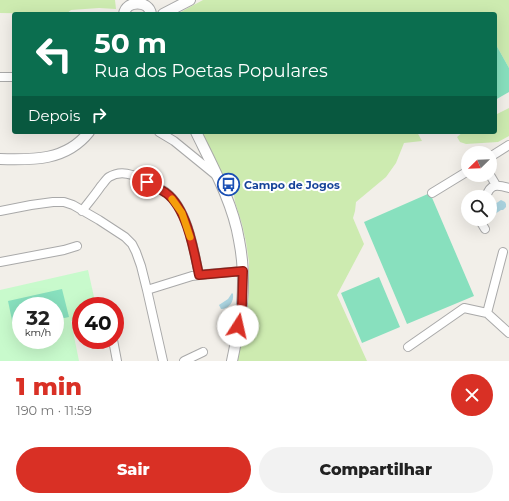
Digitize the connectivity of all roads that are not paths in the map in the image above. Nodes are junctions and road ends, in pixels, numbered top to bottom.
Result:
1 (123, 0) edge
2 (140, 0) edge
3 (190, 0) edge
4 (150, 10) edge
5 (124, 12) edge
6 (167, 12) edge
7 (12, 76) edge
8 (0, 77) edge
9 (87, 134) edge
10 (162, 134) edge
11 (197, 134) edge
12 (509, 145) edge
13 (497, 153) edge
14 (0, 159) edge
15 (461, 175) edge
16 (217, 177) junction
17 (494, 182) edge
18 (496, 185) junction
19 (509, 188) edge
20 (488, 190) edge
21 (432, 194) dead end
22 (0, 211) edge
23 (82, 211) junction
24 (483, 226) edge
25 (485, 229) dead end
26 (77, 246) dead end
27 (502, 252) dead end
28 (0, 262) edge
29 (243, 271) junction
30 (199, 275) junction
31 (148, 290) junction
32 (487, 313) junction
33 (509, 333) edge
34 (408, 347) dead end
35 (115, 349) edge
36 (203, 352) dead end
37 (118, 361) edge
38 (163, 361) edge
39 (184, 361) edge
40 (232, 361) edge

1 - 5 street
2 - 4 street
2 - 5 street
3 - 6 street
4 - 6 street
7 - 8 street
9 - 14 street
10 - 16 street
11 - 16 street
12 - 13 street
15 - 21 street
16 - 29 street
17 - 18 street
18 - 19 street
18 - 20 street
22 - 23 street
23 - 30 street
23 - 31 street
24 - 25 street
26 - 28 street
27 - 32 street
29 - 30 street
29 - 40 street
30 - 31 street
31 - 38 street
32 - 33 street
32 - 34 street
35 - 37 street
36 - 39 street

